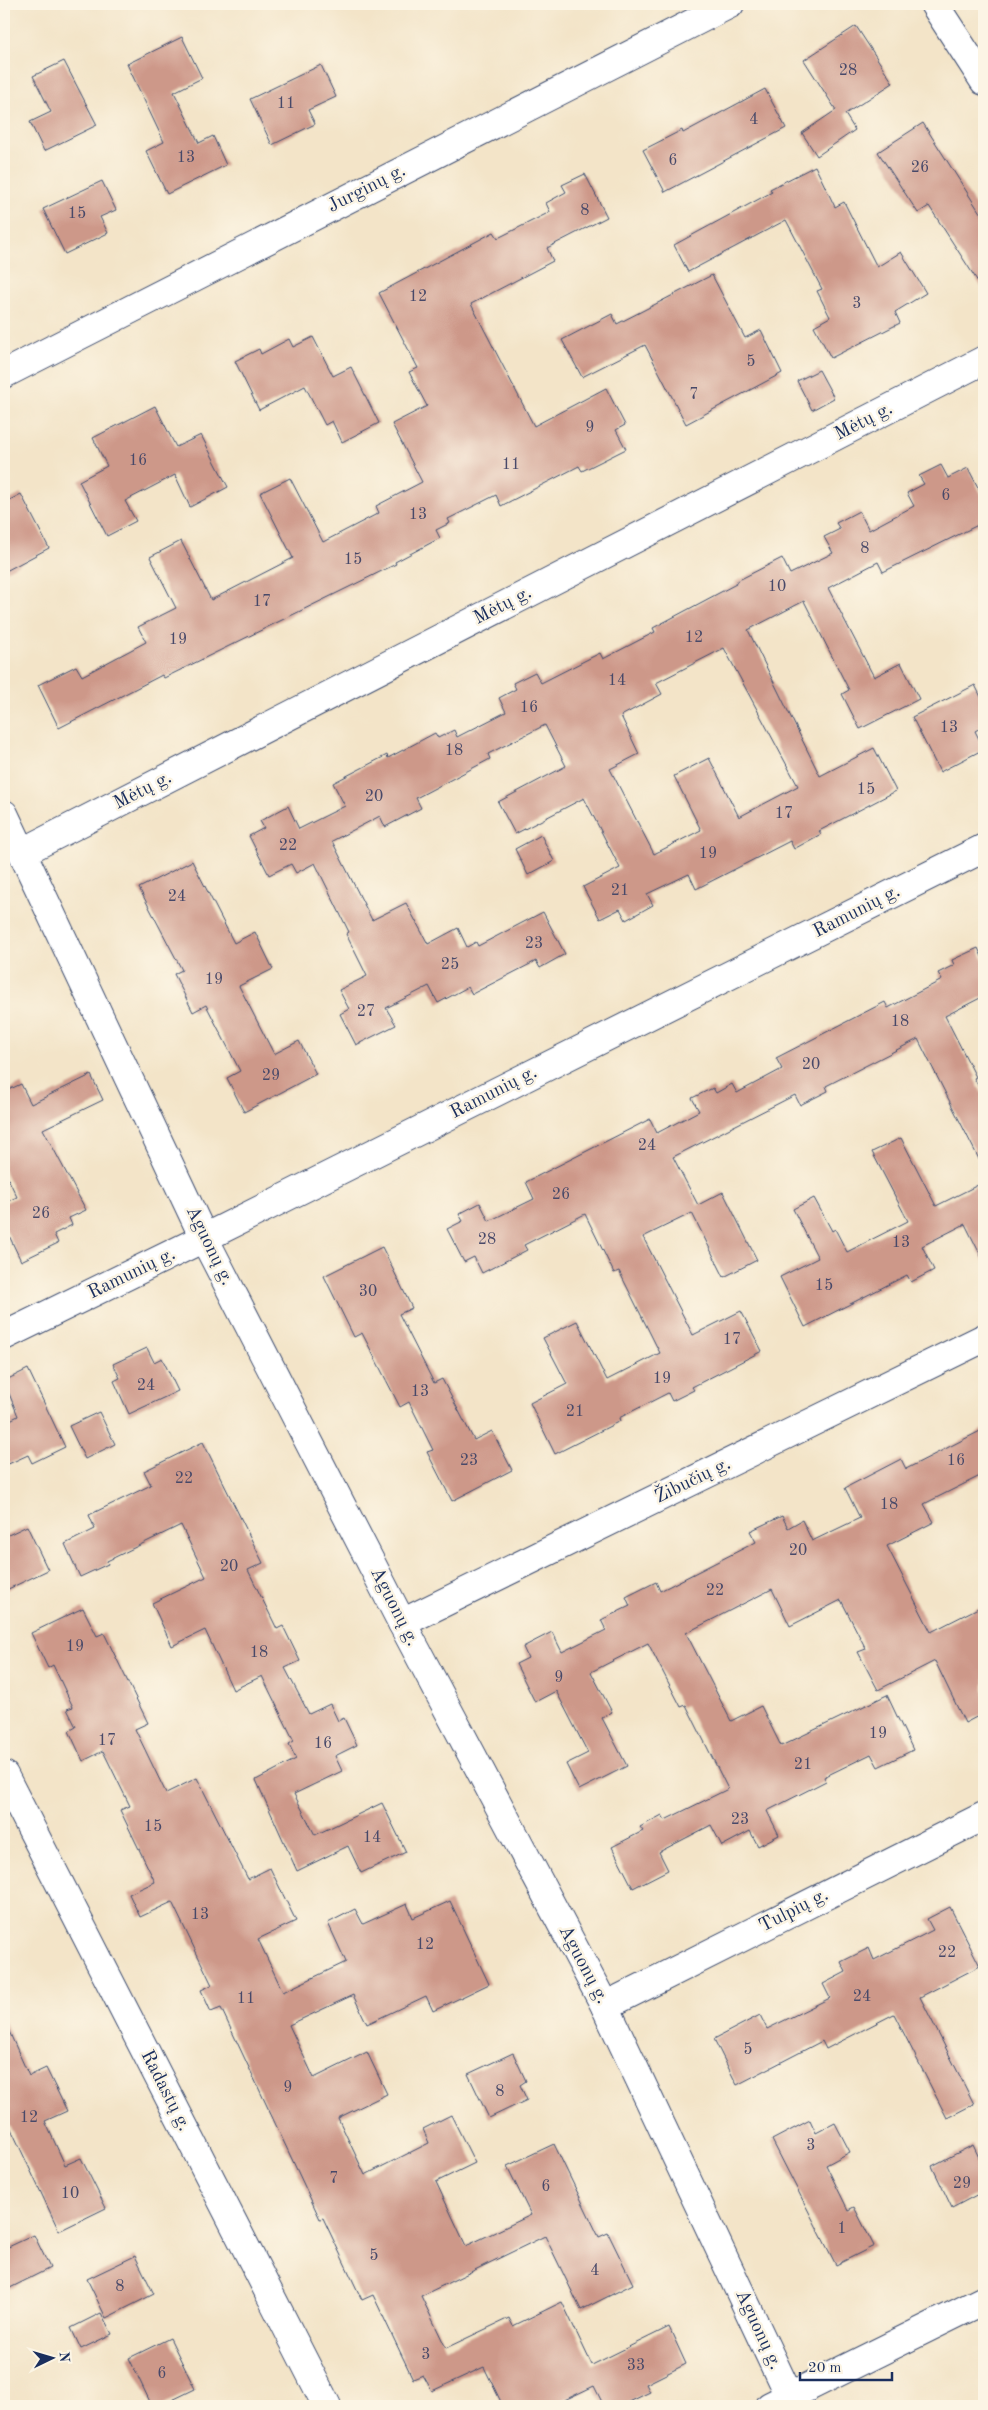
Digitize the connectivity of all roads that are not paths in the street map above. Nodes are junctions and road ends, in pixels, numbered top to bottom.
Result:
1 (730, 4) edge
2 (934, 4) edge
3 (984, 81) edge
4 (984, 360) edge
5 (4, 374) edge
6 (4, 814) edge
7 (984, 848) edge
8 (23, 852) junction
9 (204, 1238) junction
10 (4, 1336) edge
11 (984, 1338) edge
12 (402, 1623) junction
13 (4, 1775) edge
14 (984, 1816) edge
15 (605, 2006) junction
16 (984, 2300) edge
17 (780, 2401) edge
18 (327, 2406) edge

1 - 5 street, Jurginų g.
2 - 3 street
4 - 8 street, Mėtų g.
6 - 8 street, Aguonų g.
7 - 9 street, Ramunių g.
8 - 9 street, Aguonų g.
9 - 10 street, Ramunių g.
9 - 12 street, Aguonų g.
11 - 12 street, Žibučių g.
12 - 15 street, Aguonų g.
13 - 18 street, Radastų g.
14 - 15 street, Tulpių g.
15 - 17 street, Aguonų g.
16 - 17 street

